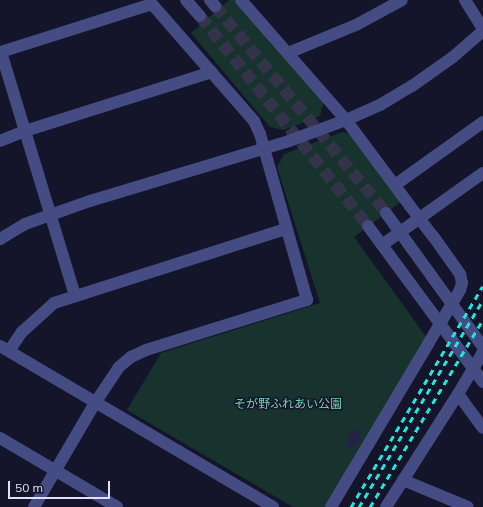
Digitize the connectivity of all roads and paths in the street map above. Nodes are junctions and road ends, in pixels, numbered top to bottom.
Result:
1 (186, 0) edge
2 (241, 0) edge
3 (402, 0) edge
4 (465, 0) edge
5 (151, 2) edge
6 (200, 16) tunnel mouth
7 (483, 30) edge
8 (1, 52) edge
9 (288, 53) junction
10 (212, 72) junction
11 (346, 120) junction
12 (483, 122) edge
13 (25, 131) junction
14 (0, 141) edge
15 (263, 148) junction
16 (483, 173) edge
17 (396, 185) junction
18 (386, 213) tunnel mouth
19 (51, 215) junction
20 (368, 226) tunnel mouth
21 (286, 229) junction
22 (400, 232) junction
23 (0, 239) edge
24 (382, 245) junction
25 (75, 296) junction
26 (483, 347) edge
27 (5, 348) edge
28 (483, 352) edge
29 (483, 382) edge
30 (458, 394) junction
31 (95, 403) junction
32 (483, 428) edge
33 (0, 438) edge
34 (55, 470) junction
35 (403, 480) junction
36 (34, 507) edge
37 (117, 507) edge
38 (273, 507) edge
39 (331, 507) edge
40 (386, 507) edge
41 (468, 507) edge

1 - 6 street
2 - 9 street
3 - 9 street
4 - 7 street
5 - 8 street
5 - 10 street
7 - 11 street
8 - 13 street
9 - 11 street
10 - 13 street
10 - 15 street
11 - 15 street
11 - 17 street
12 - 17 street
13 - 14 street
13 - 19 street
15 - 19 street
15 - 21 street
16 - 22 street
17 - 39 street, bridge
18 - 22 street
19 - 23 street
19 - 25 street
20 - 24 street
21 - 25 street
21 - 31 street
22 - 24 street
22 - 26 street
24 - 29 street
25 - 27 street
27 - 31 street
28 - 30 street, bridge
30 - 32 street
30 - 35 street
31 - 34 street
31 - 38 street
33 - 34 street
34 - 36 street
34 - 37 street
35 - 40 street
35 - 41 street

